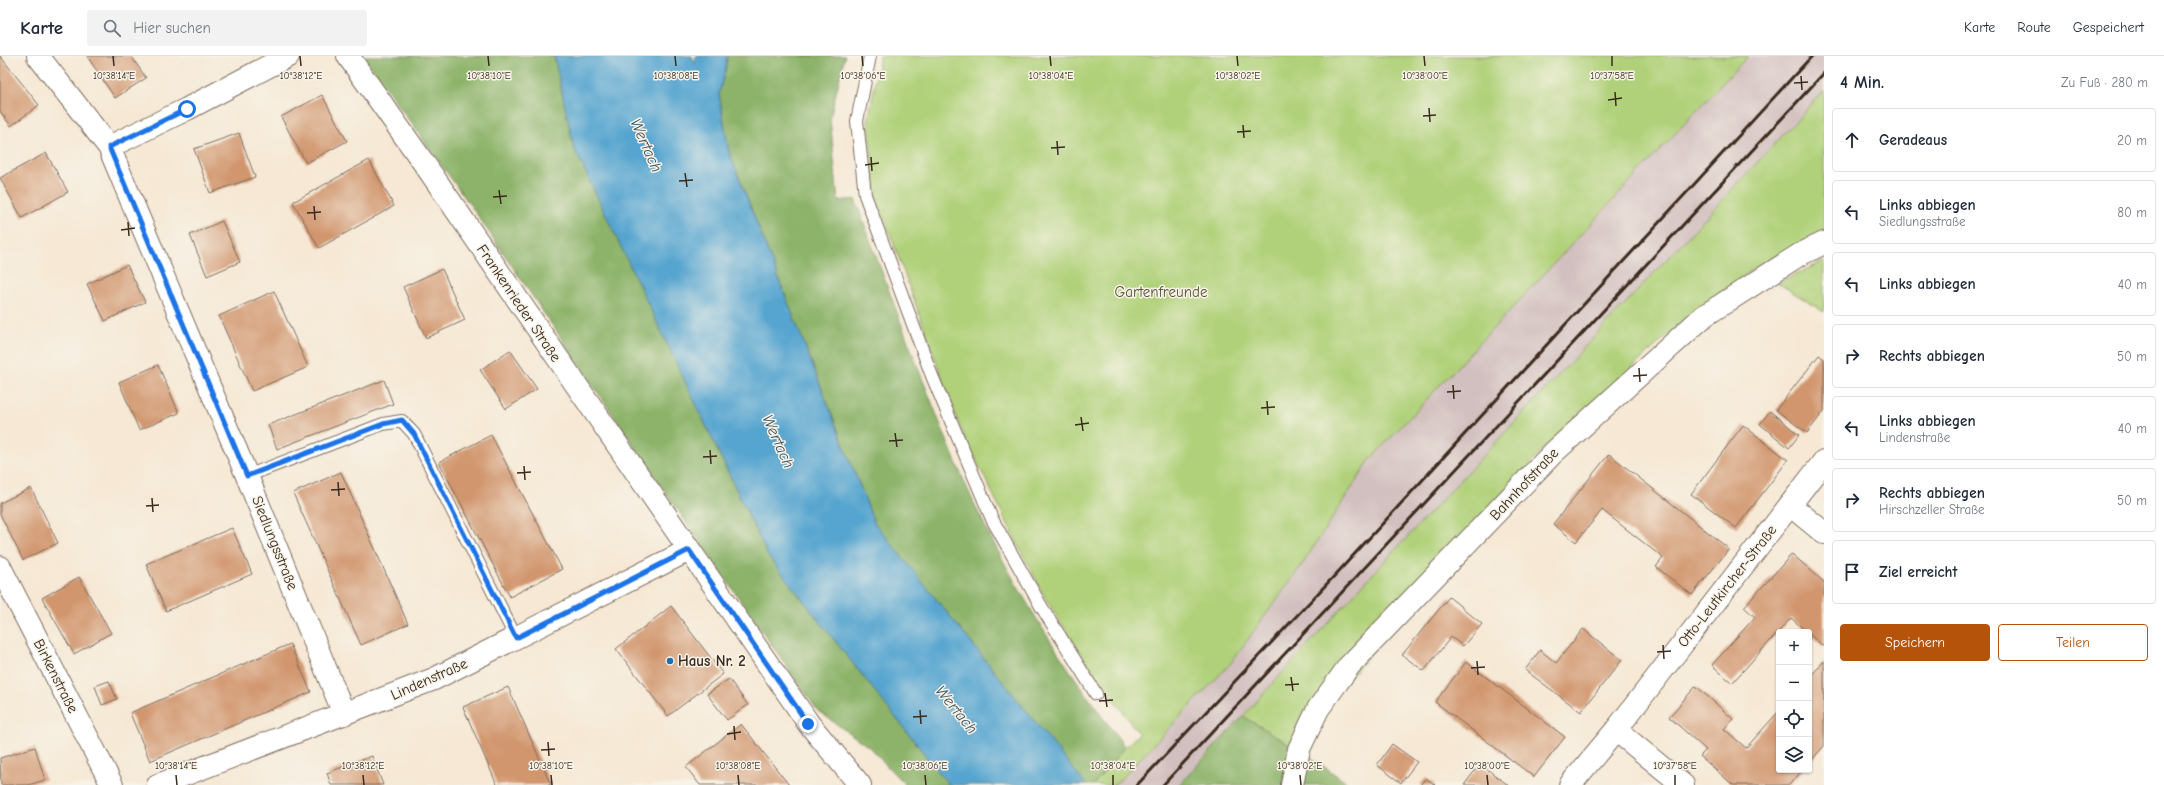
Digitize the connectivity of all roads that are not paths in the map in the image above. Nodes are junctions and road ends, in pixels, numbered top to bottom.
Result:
1 (38, 56) edge
2 (288, 56) edge
3 (348, 56) edge
4 (870, 56) edge
5 (109, 147) junction
6 (1824, 243) edge
7 (1824, 461) edge
8 (247, 476) junction
9 (1790, 505) junction
10 (1824, 533) edge
11 (689, 550) junction
12 (0, 568) edge
13 (516, 638) junction
14 (1096, 694) dead end
15 (344, 714) junction
16 (1616, 730) junction
17 (112, 785) edge
18 (158, 785) edge
19 (860, 785) edge
20 (1292, 785) edge
21 (1570, 785) edge
22 (1683, 785) edge

1 - 5 street, Siedlungsstraße
2 - 5 street
3 - 11 street, Frankenrieder Straße
4 - 14 lane
5 - 8 street, Siedlungsstraße
6 - 20 street, Bahnhofstraße
7 - 9 street, Otto-Leutkircher-Straße
8 - 13 lane
8 - 15 street, Siedlungsstraße
9 - 10 street
9 - 16 street, Otto-Leutkircher-Straße
11 - 13 street, Lindenstraße
11 - 19 street, Frankenrieder Straße
12 - 17 street, Birkenstraße
13 - 15 street, Lindenstraße
15 - 18 street, Lindenstraße
16 - 21 street, Otto-Leutkircher-Straße
16 - 22 street

